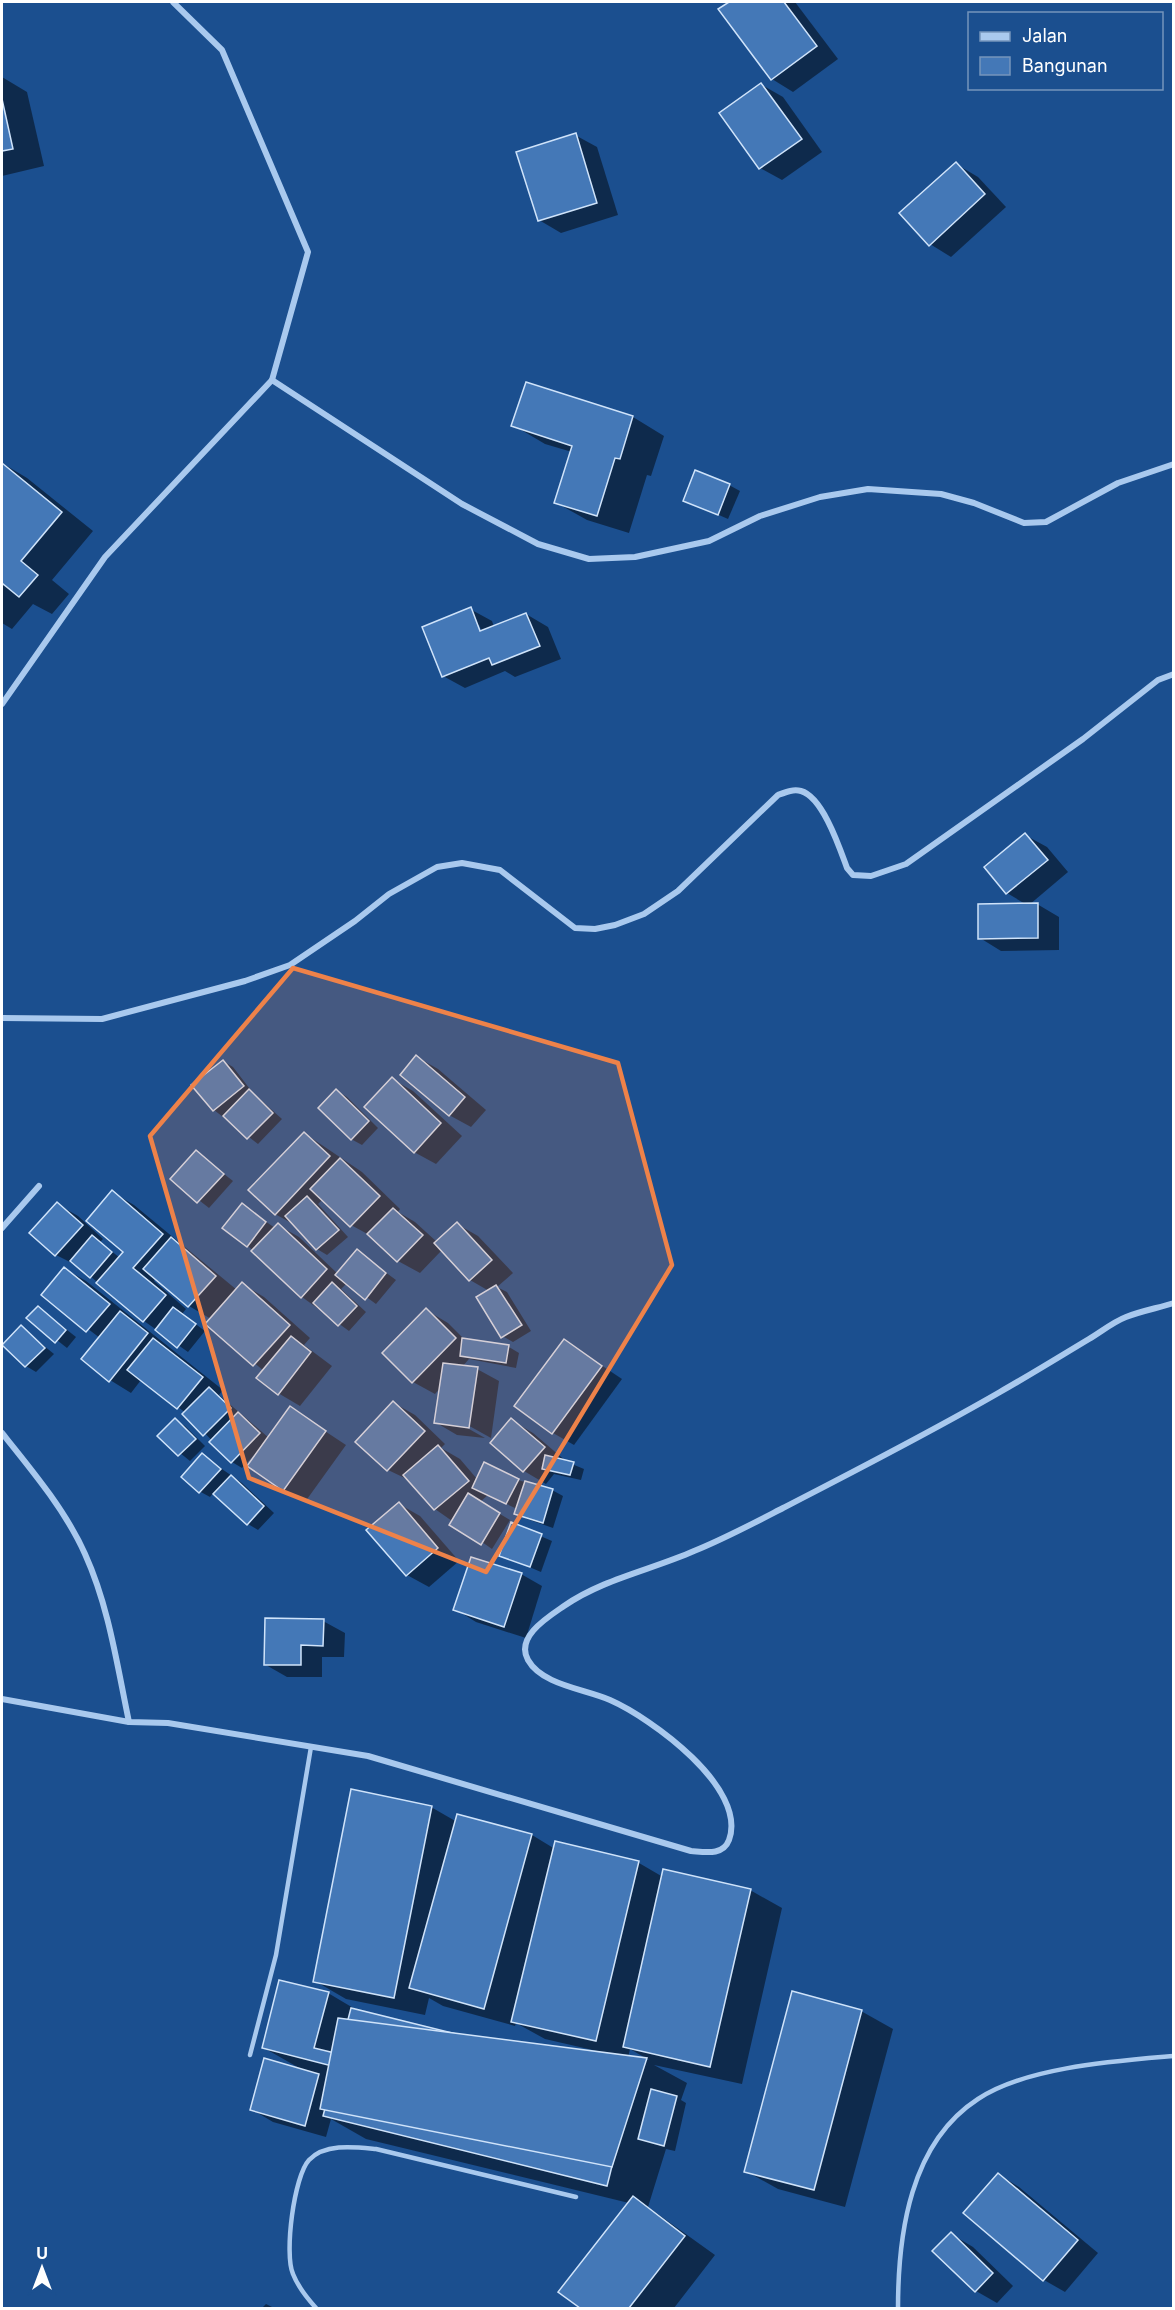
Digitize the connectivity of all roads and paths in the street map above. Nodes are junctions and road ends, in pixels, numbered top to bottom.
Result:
1 (173, 2) edge
2 (272, 380) junction
3 (1173, 464) edge
4 (1173, 674) edge
5 (2, 704) edge
6 (2, 1018) edge
7 (39, 1186) dead end
8 (2, 1228) edge
9 (1173, 1303) edge
10 (2, 1433) edge
11 (2, 1699) edge
12 (129, 1722) junction
13 (311, 1747) junction
14 (250, 2055) dead end
15 (1173, 2056) edge
16 (576, 2198) dead end
17 (316, 2308) edge
18 (898, 2308) edge

1 - 2 street
2 - 3 street
2 - 5 street
4 - 6 street
7 - 8 street
9 - 13 street
10 - 12 street
11 - 12 street
12 - 13 street
13 - 14 lane
15 - 18 lane
16 - 17 lane

